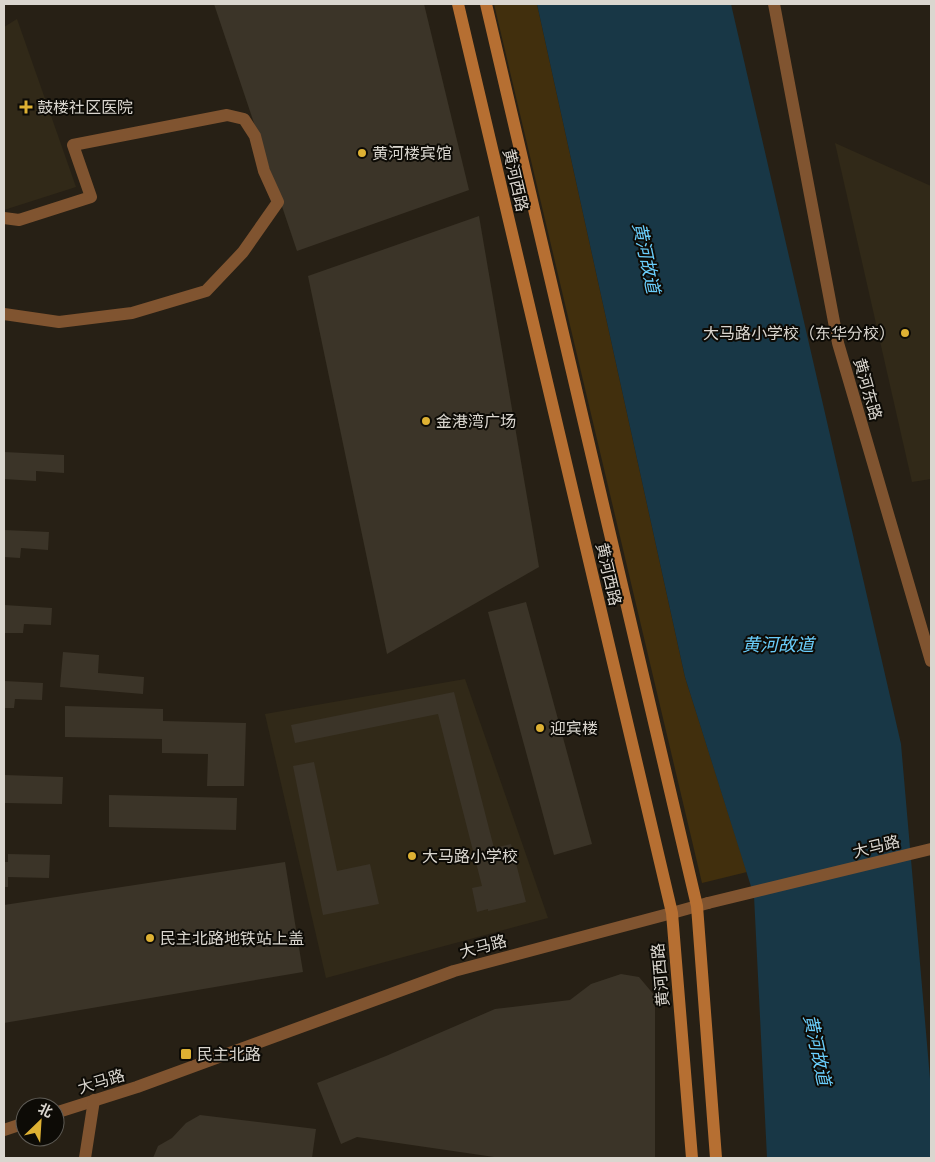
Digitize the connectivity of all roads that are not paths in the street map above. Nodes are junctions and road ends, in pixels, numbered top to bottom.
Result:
1 (458, 4) edge
2 (486, 4) edge
3 (774, 4) edge
4 (4, 218) edge
5 (4, 314) edge
6 (931, 661) edge
7 (931, 849) edge
8 (702, 904) junction
9 (672, 913) junction
10 (94, 1100) junction
11 (65, 1110) edge
12 (86, 1158) edge
13 (692, 1158) edge
14 (716, 1158) edge

1 - 9 main road, 黄河西路
2 - 8 main road, 黄河西路
3 - 6 street, 黄河东路
4 - 5 street
7 - 8 street, 大马路
8 - 9 street, 大马路
8 - 14 main road, 黄河西路
9 - 10 street, 大马路
9 - 13 main road, 黄河西路
10 - 11 street, 大马路
10 - 12 street

